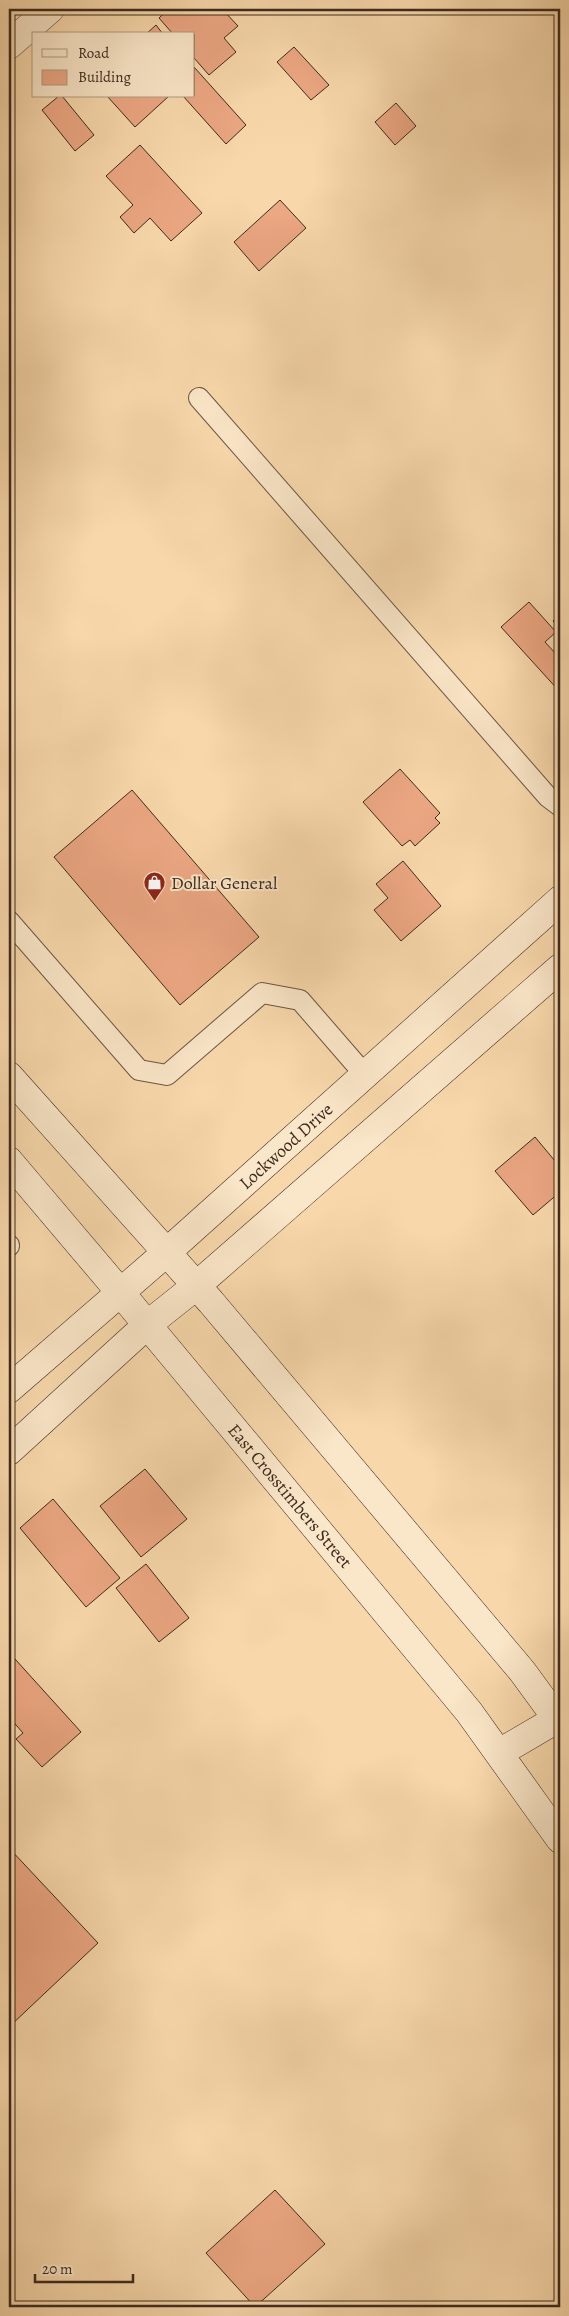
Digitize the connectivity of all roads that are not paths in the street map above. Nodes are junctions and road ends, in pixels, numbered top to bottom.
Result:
1 (50, 9) edge
2 (9, 45) edge
3 (199, 398) dead end
4 (560, 806) edge
5 (560, 900) edge
6 (9, 921) edge
7 (560, 968) edge
8 (365, 1075) junction
9 (9, 1076) edge
10 (9, 1161) edge
11 (167, 1252) junction
12 (196, 1286) junction
13 (120, 1292) junction
14 (147, 1325) junction
15 (9, 1389) edge
16 (9, 1451) edge
17 (559, 1721) edge
18 (499, 1753) junction
19 (560, 1839) edge

1 - 2 main road
3 - 4 lane
5 - 8 main road, Lockwood Drive
6 - 8 lane
7 - 12 main road
8 - 11 main road, Lockwood Drive
9 - 11 main road
10 - 13 main road, East Crosstimbers Street
11 - 12 main road
11 - 13 main road, Lockwood Drive
12 - 14 main road
12 - 17 main road
13 - 14 main road, East Crosstimbers Street
13 - 15 main road, Lockwood Drive
14 - 16 main road
14 - 18 main road, East Crosstimbers Street
17 - 18 main road
18 - 19 main road, East Crosstimbers Street

